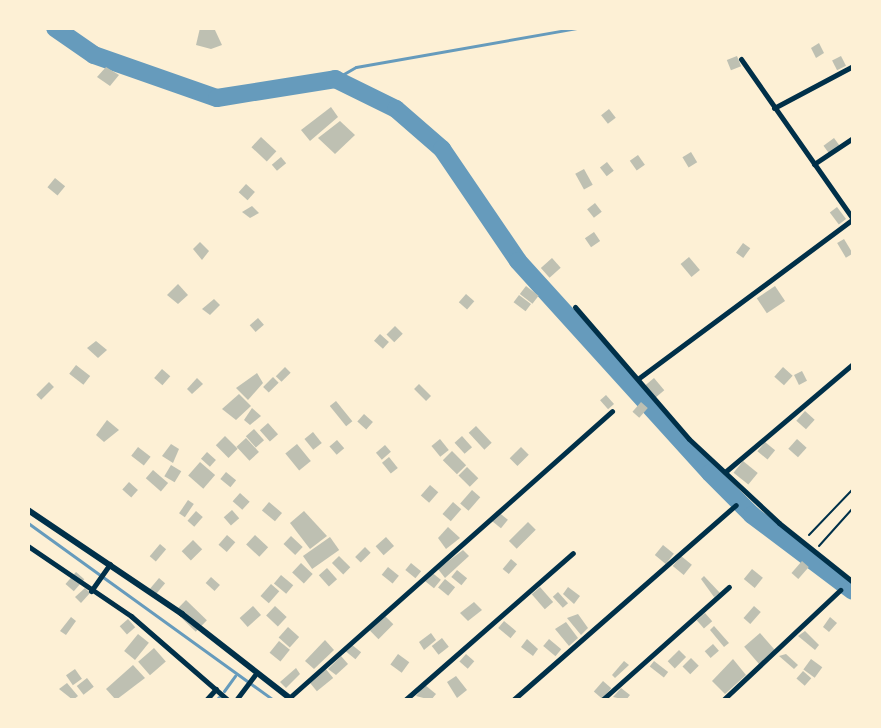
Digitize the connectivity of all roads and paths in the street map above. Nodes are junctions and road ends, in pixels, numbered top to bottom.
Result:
1 (741, 59) dead end
2 (853, 66) edge
3 (774, 108) junction
4 (853, 138) edge
5 (814, 164) junction
6 (853, 219) edge
7 (575, 307) dead end
8 (853, 364) edge
9 (639, 378) junction
10 (612, 411) dead end
11 (725, 472) junction
12 (853, 489) edge
13 (736, 505) dead end
14 (853, 508) edge
15 (28, 510) edge
16 (803, 542) junction
17 (28, 546) edge
18 (815, 551) junction
19 (573, 553) dead end
20 (111, 563) junction
21 (853, 582) edge
22 (729, 587) dead end
23 (840, 590) dead end
24 (91, 591) junction
25 (255, 675) junction
26 (216, 689) junction
27 (291, 699) edge
28 (206, 700) edge
29 (228, 700) edge
30 (236, 700) edge
31 (405, 700) edge
32 (513, 700) edge
33 (602, 700) edge
34 (723, 700) edge

1 - 3 street
2 - 3 street
3 - 5 street
4 - 5 street
5 - 6 street
6 - 9 street
7 - 9 street
8 - 11 street
9 - 11 street
10 - 27 street
11 - 16 street
12 - 16 path
13 - 32 street
14 - 18 path
15 - 20 street
16 - 18 street
17 - 24 street
18 - 21 street
19 - 31 street
20 - 24 street
20 - 25 street
22 - 33 street
23 - 34 street
24 - 26 street
25 - 27 street
25 - 30 street
26 - 28 street
26 - 29 street

